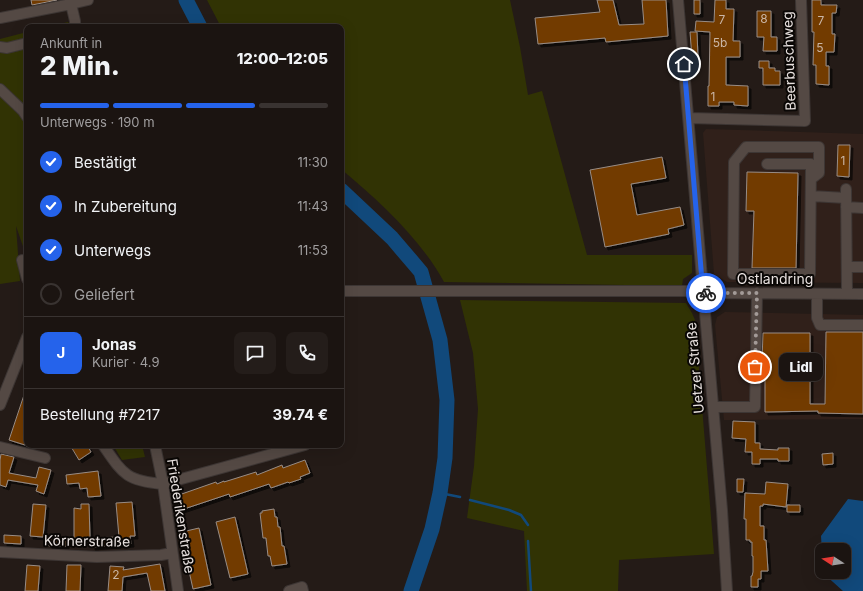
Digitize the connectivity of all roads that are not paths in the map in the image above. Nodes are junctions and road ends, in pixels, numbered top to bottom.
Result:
1 (88, 0) edge
2 (678, 0) edge
3 (801, 0) edge
4 (71, 4) junction
5 (0, 18) edge
6 (75, 24) edge
7 (24, 44) edge
8 (0, 47) edge
9 (0, 89) edge
10 (24, 112) edge
11 (689, 118) junction
12 (767, 164) dead end
13 (811, 179) junction
14 (811, 196) junction
15 (846, 198) junction
16 (863, 208) edge
17 (22, 260) dead end
18 (847, 267) junction
19 (863, 267) edge
20 (24, 268) edge
21 (344, 290) edge
22 (703, 293) junction
23 (757, 293) junction
24 (847, 293) junction
25 (817, 294) junction
26 (863, 294) edge
27 (863, 325) edge
28 (24, 350) edge
29 (0, 405) edge
30 (713, 406) junction
31 (0, 447) edge
32 (105, 448) edge
33 (156, 448) edge
34 (294, 448) edge
35 (45, 458) dead end
36 (163, 484) junction
37 (0, 552) edge
38 (172, 553) junction
39 (302, 589) edge
40 (178, 591) edge
41 (289, 591) edge
42 (727, 591) edge

1 - 4 street
2 - 11 street, Uetzer Straße
3 - 11 street, Beerbuschweg
4 - 5 street
4 - 6 street
7 - 8 street
9 - 10 street
11 - 22 street, Uetzer Straße
12 - 13 street
13 - 14 street
13 - 14 street
14 - 15 street
15 - 16 street
15 - 18 street
17 - 20 street
18 - 19 street
18 - 24 street
21 - 22 street, Ostlandring
22 - 23 street, Ostlandring
22 - 30 street, Uetzer Straße
23 - 25 street, Ostlandring
23 - 30 street
24 - 25 street, Ostlandring
24 - 26 street, Ostlandring
25 - 27 street
28 - 29 street
30 - 42 street, Uetzer Straße
31 - 35 street
32 - 36 street
33 - 36 street, Friederikenstraße
34 - 36 street
36 - 38 street, Friederikenstraße
37 - 38 street, Körnerstraße
38 - 40 street, Friederikenstraße
39 - 41 street

